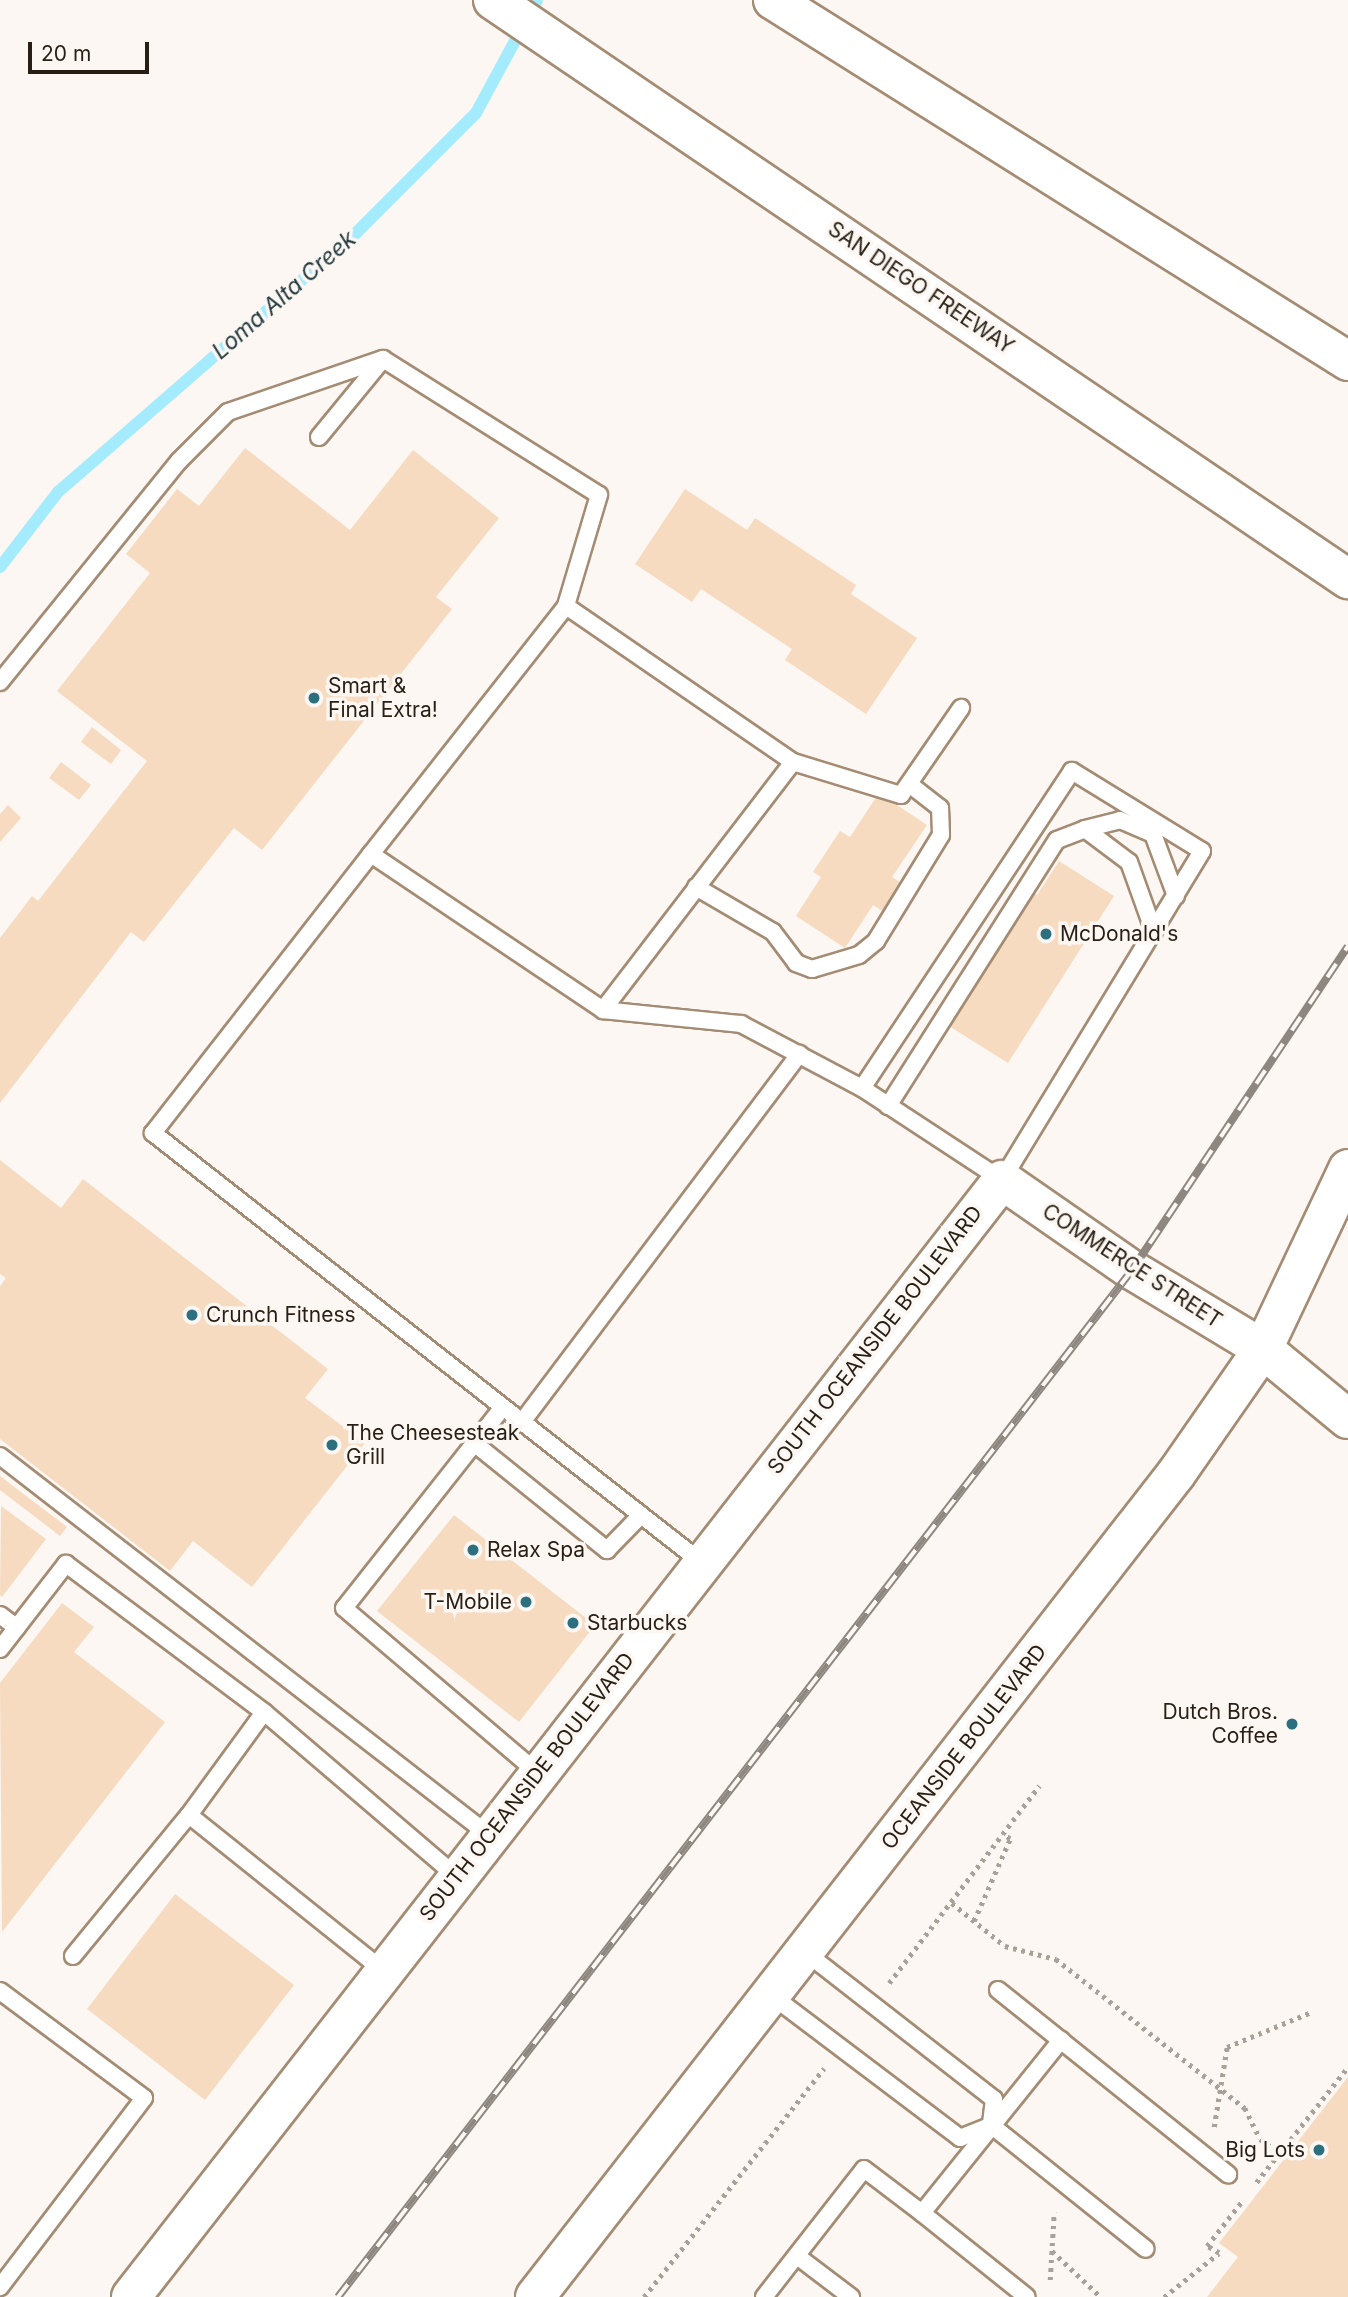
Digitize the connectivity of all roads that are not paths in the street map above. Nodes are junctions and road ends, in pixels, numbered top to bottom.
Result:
1 (493, 0) edge
2 (773, 0) edge
3 (383, 359) junction
4 (1348, 361) edge
5 (319, 437) dead end
6 (1348, 579) edge
7 (566, 606) junction
8 (0, 682) edge
9 (961, 708) dead end
10 (793, 761) junction
11 (909, 784) junction
12 (1086, 829) junction
13 (371, 854) junction
14 (696, 887) junction
15 (1176, 896) junction
16 (1154, 932) junction
17 (603, 1010) junction
18 (799, 1054) junction
19 (862, 1088) junction
20 (888, 1106) junction
21 (1348, 1169) edge
22 (1002, 1180) junction
23 (1264, 1349) junction
24 (1348, 1395) edge
25 (503, 1407) junction
26 (1348, 1419) edge
27 (522, 1422) junction
28 (474, 1443) junction
29 (0, 1456) edge
30 (641, 1515) junction
31 (701, 1562) junction
32 (0, 1615) edge
33 (17, 1628) junction
34 (0, 1649) edge
35 (264, 1712) junction
36 (538, 1773) junction
37 (189, 1815) junction
38 (489, 1835) junction
39 (457, 1877) junction
40 (804, 1952) junction
41 (73, 1956) dead end
42 (384, 1971) junction
43 (998, 1990) dead end
44 (0, 1992) edge
45 (771, 1994) junction
46 (1061, 2040) junction
47 (991, 2125) junction
48 (1228, 2174) dead end
49 (922, 2213) junction
50 (1146, 2249) dead end
51 (797, 2256) junction
52 (0, 2288) edge
53 (10, 2297) edge
54 (131, 2297) edge
55 (535, 2297) edge
56 (764, 2297) edge
57 (851, 2297) edge
58 (1027, 2297) edge

1 - 6 main road, SAN DIEGO FREEWAY
2 - 4 main road
3 - 5 lane
3 - 7 lane
3 - 8 lane
7 - 10 lane
7 - 13 lane
9 - 11 lane
10 - 11 lane
10 - 14 lane
11 - 14 lane
12 - 15 lane
12 - 16 lane
12 - 20 lane
13 - 17 lane
13 - 25 lane
14 - 17 lane
15 - 16 lane
15 - 19 lane
16 - 22 lane
17 - 18 lane
18 - 19 lane
18 - 27 lane
19 - 20 lane
20 - 22 lane
21 - 23 main road, OCEANSIDE BOULEVARD
22 - 23 main road, COMMERCE STREET
22 - 31 main road, SOUTH OCEANSIDE BOULEVARD
23 - 24 main road
23 - 26 main road
23 - 40 main road, OCEANSIDE BOULEVARD
25 - 27 lane
25 - 28 lane
27 - 30 lane
28 - 30 lane
28 - 36 lane
29 - 38 lane
30 - 31 lane
31 - 36 main road, SOUTH OCEANSIDE BOULEVARD
32 - 33 lane
33 - 34 lane
33 - 35 lane
35 - 37 lane
35 - 39 lane
36 - 38 main road, SOUTH OCEANSIDE BOULEVARD
37 - 41 lane
37 - 42 lane
38 - 39 main road, SOUTH OCEANSIDE BOULEVARD
39 - 42 main road, SOUTH OCEANSIDE BOULEVARD
40 - 45 main road, OCEANSIDE BOULEVARD
40 - 47 lane
42 - 54 main road, SOUTH OCEANSIDE BOULEVARD
43 - 46 lane
44 - 52 lane
45 - 47 lane
45 - 55 main road, OCEANSIDE BOULEVARD
46 - 47 lane
46 - 48 lane
47 - 49 lane
47 - 50 lane
49 - 51 lane
49 - 58 lane
51 - 56 lane
51 - 57 lane
52 - 53 lane

